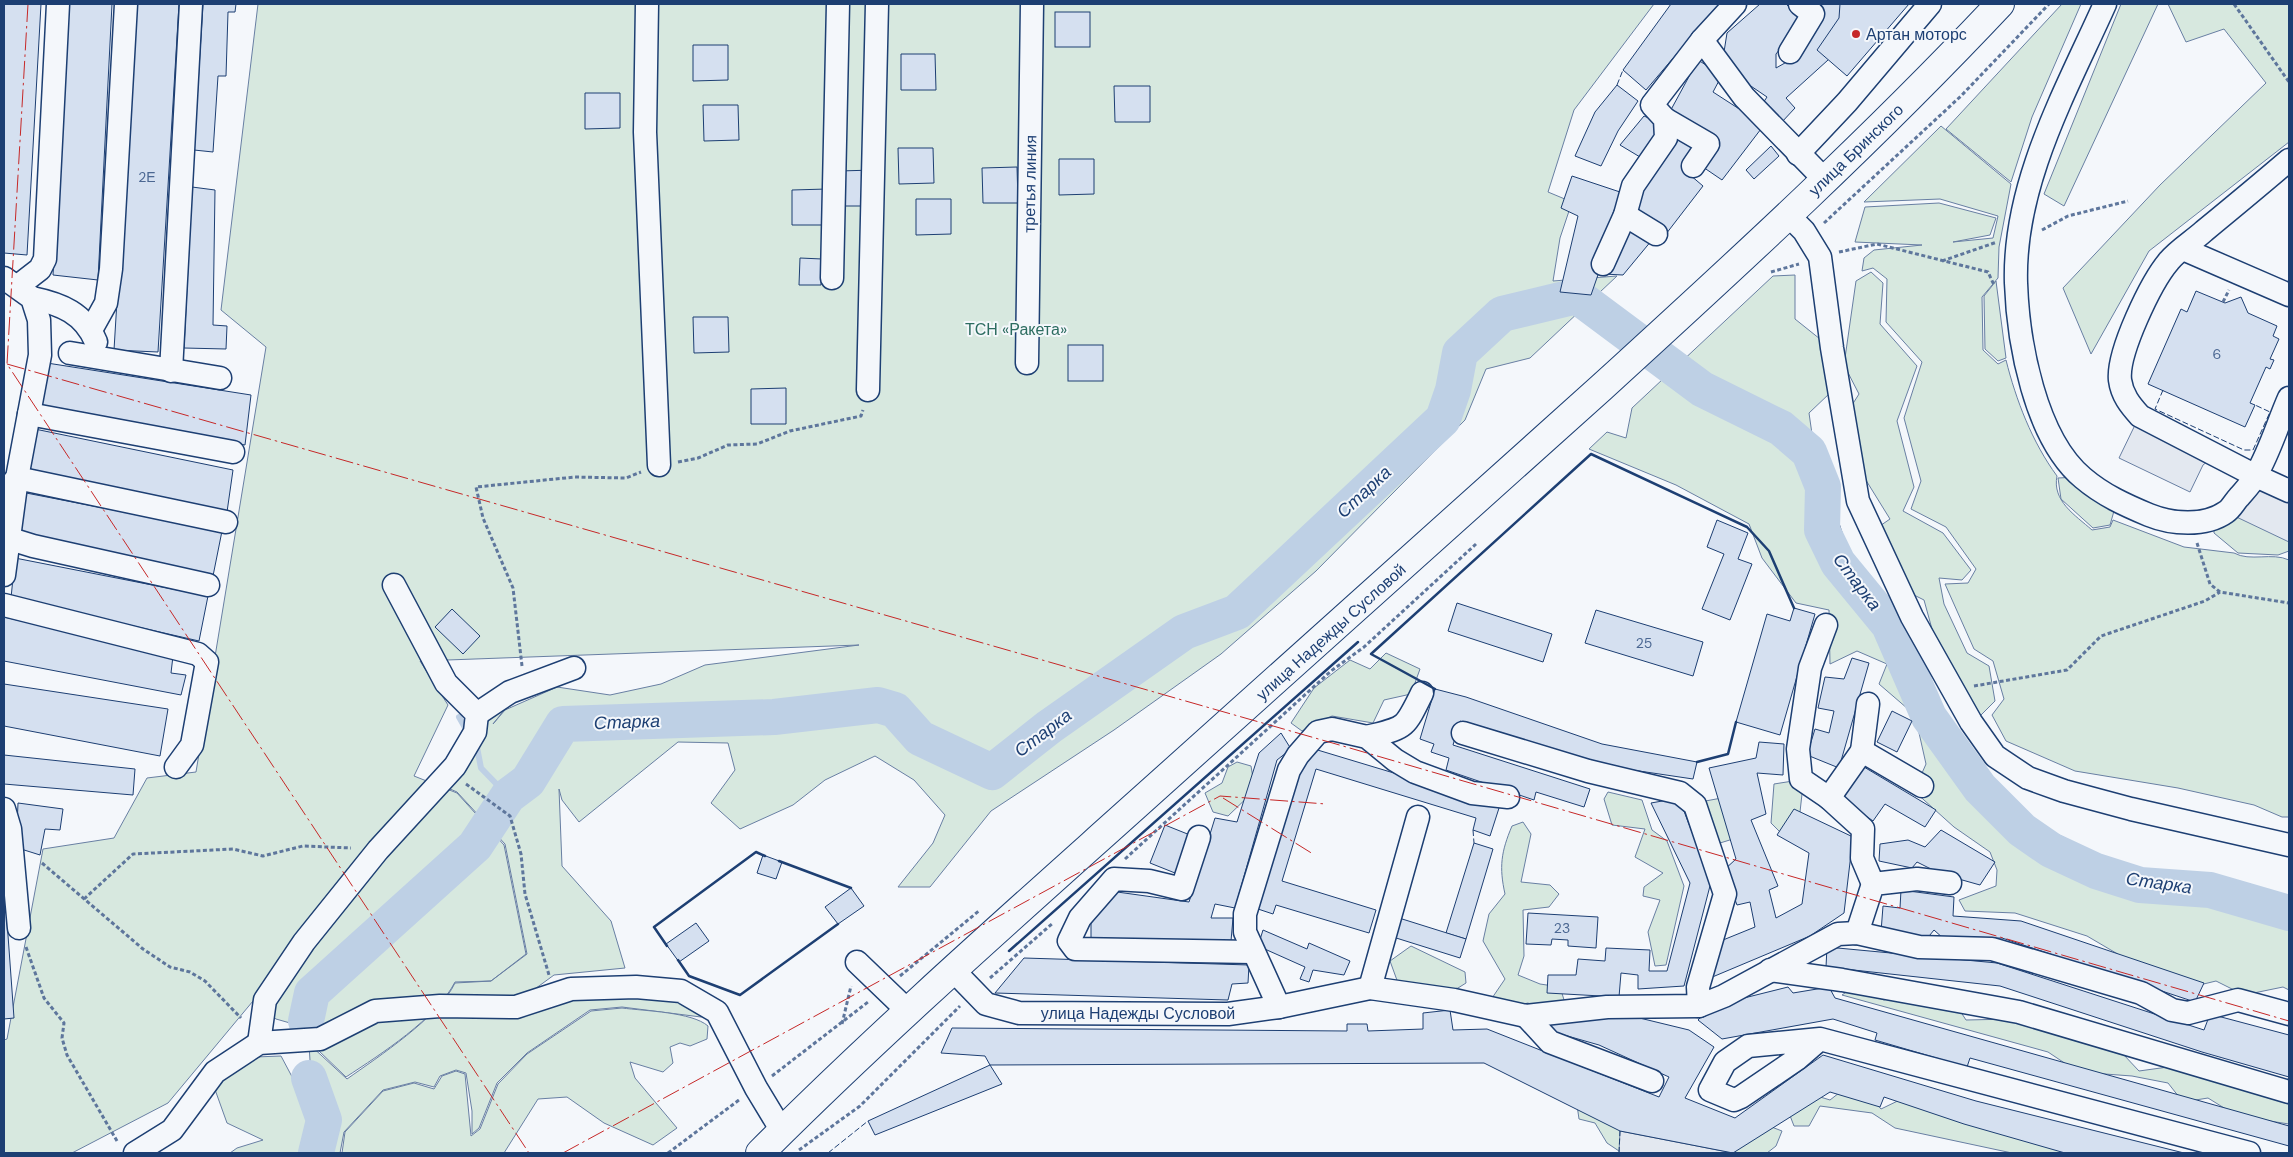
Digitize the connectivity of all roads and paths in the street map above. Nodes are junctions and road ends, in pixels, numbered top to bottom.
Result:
1 (58, 4) edge
2 (126, 4) edge
3 (191, 4) edge
4 (648, 4) edge
5 (838, 4) edge
6 (877, 4) edge
7 (1032, 4) edge
8 (1735, 4) edge
9 (1800, 4) edge
10 (1930, 4) edge
11 (2000, 4) edge
12 (2049, 4) edge
13 (2105, 4) edge
14 (2234, 4) edge
15 (1702, 40) junction
16 (1790, 52) dead end
17 (2289, 82) edge
18 (1665, 119) junction
19 (1798, 154) junction
20 (2289, 160) edge
21 (1693, 166) dead end
22 (1826, 180) junction
23 (1625, 215) junction
24 (1788, 215) junction
25 (1656, 234) dead end
26 (1808, 238) junction
27 (2183, 249) junction
28 (1820, 257) junction
29 (1604, 264) dead end
30 (1771, 272) dead end
31 (832, 278) dead end
32 (18, 287) edge
33 (2003, 288) dead end
34 (1708, 291) joint
35 (2289, 295) edge
36 (91, 330) junction
37 (70, 354) dead end
38 (104, 360) junction
39 (1027, 364) dead end
40 (171, 371) junction
41 (220, 378) dead end
42 (868, 390) joint
43 (2289, 398) edge
44 (29, 414) junction
45 (234, 452) dead end
46 (659, 465) junction
47 (2256, 476) junction
48 (11, 485) edge
49 (2289, 491) edge
50 (226, 522) dead end
51 (6, 538) edge
52 (2197, 542) dead end
53 (1476, 544) dead end
54 (4, 575) edge
55 (208, 585) dead end
56 (394, 585) dead end
57 (2220, 592) junction
58 (2289, 602) edge
59 (4, 605) edge
60 (1826, 625) dead end
61 (574, 668) dead end
62 (524, 687) junction
63 (1953, 690) junction
64 (1422, 693) dead end
65 (1868, 704) dead end
66 (477, 714) junction
67 (1463, 733) dead end
68 (1367, 737) junction
69 (1862, 751) junction
70 (176, 767) dead end
71 (1922, 786) dead end
72 (486, 796) dead end
73 (1508, 797) dead end
74 (1829, 798) junction
75 (4, 809) edge
76 (1418, 817) dead end
77 (1199, 838) dead end
78 (2289, 845) edge
79 (378, 850) junction
80 (1121, 862) dead end
81 (42, 863) dead end
82 (1950, 883) dead end
83 (1873, 884) junction
84 (84, 899) junction
85 (982, 908) dead end
86 (1058, 919) dead end
87 (19, 928) joint
88 (1857, 933) junction
89 (1252, 952) junction
90 (857, 962) joint
91 (954, 970) junction
92 (1770, 970) junction
93 (1370, 988) junction
94 (883, 989) junction
95 (975, 992) junction
96 (563, 993) junction
97 (1699, 1006) junction
98 (1279, 1007) junction
99 (908, 1012) junction
100 (2289, 1014) edge
101 (1526, 1016) junction
102 (842, 1024) junction
103 (260, 1036) junction
104 (1820, 1039) dead end
105 (1652, 1081) dead end
106 (756, 1088) junction
107 (2289, 1092) edge
108 (788, 1142) edge
109 (127, 1149) edge
110 (668, 1153) edge
111 (760, 1153) edge
112 (2249, 1153) edge

1 - 32 street
2 - 36 street
3 - 40 street
4 - 46 street
5 - 31 street
6 - 42 street
7 - 39 street, третья линия
8 - 15 street
9 - 16 street
10 - 19 street
11 - 22 main road, улица Бринского
12 - 26 path
13 - 47 street
14 - 17 path
15 - 18 street
15 - 19 street
18 - 21 street
18 - 23 street
19 - 22 street
20 - 27 street
22 - 24 main road, улица Бринского
23 - 25 street
23 - 29 street
24 - 26 street
24 - 34 main road, улица Бринского
26 - 28 street
27 - 35 street
27 - 47 street
28 - 30 path
28 - 33 path
28 - 63 street
32 - 36 street
32 - 44 street
34 - 91 main road, улица Надежды Сусловой
36 - 38 street
37 - 38 street
38 - 40 street
40 - 41 street
42 - 46 path
43 - 47 street
44 - 45 street
44 - 48 street
46 - 62 path
47 - 49 street
48 - 50 street
48 - 51 street
51 - 54 street
51 - 55 street
52 - 57 path
53 - 80 path
56 - 66 street
57 - 58 path
57 - 63 path
59 - 70 street
60 - 74 street
61 - 62 street
62 - 66 street
63 - 78 street
64 - 68 street
65 - 69 street
66 - 79 street
67 - 97 street
68 - 73 street
68 - 89 street
69 - 71 street
69 - 74 street
72 - 96 path
74 - 83 street
75 - 87 street
76 - 93 street
77 - 89 street
79 - 84 path
79 - 103 street
81 - 84 path
82 - 83 street
83 - 88 street
84 - 103 path
85 - 94 path
86 - 95 path
87 - 109 path
88 - 92 street, улица Надежды Сусловой
88 - 100 street, улица Надежды Сусловой
89 - 98 street
90 - 94 street
90 - 102 path
91 - 95 street, улица Надежды Сусловой
91 - 99 main road, улица Надежды Сусловой
92 - 97 street, улица Надежды Сусловой
92 - 107 street
93 - 98 street, улица Надежды Сусловой
93 - 101 street, улица Надежды Сусловой
94 - 99 street
94 - 102 path
95 - 98 street, улица Надежды Сусловой
95 - 108 path
96 - 103 street
96 - 106 street
97 - 101 street, улица Надежды Сусловой
99 - 108 main road, улица Надежды Сусловой
101 - 105 street
102 - 106 path
103 - 109 street
104 - 112 street
106 - 108 street
106 - 110 path
108 - 111 main road, улица Надежды Сусловой

